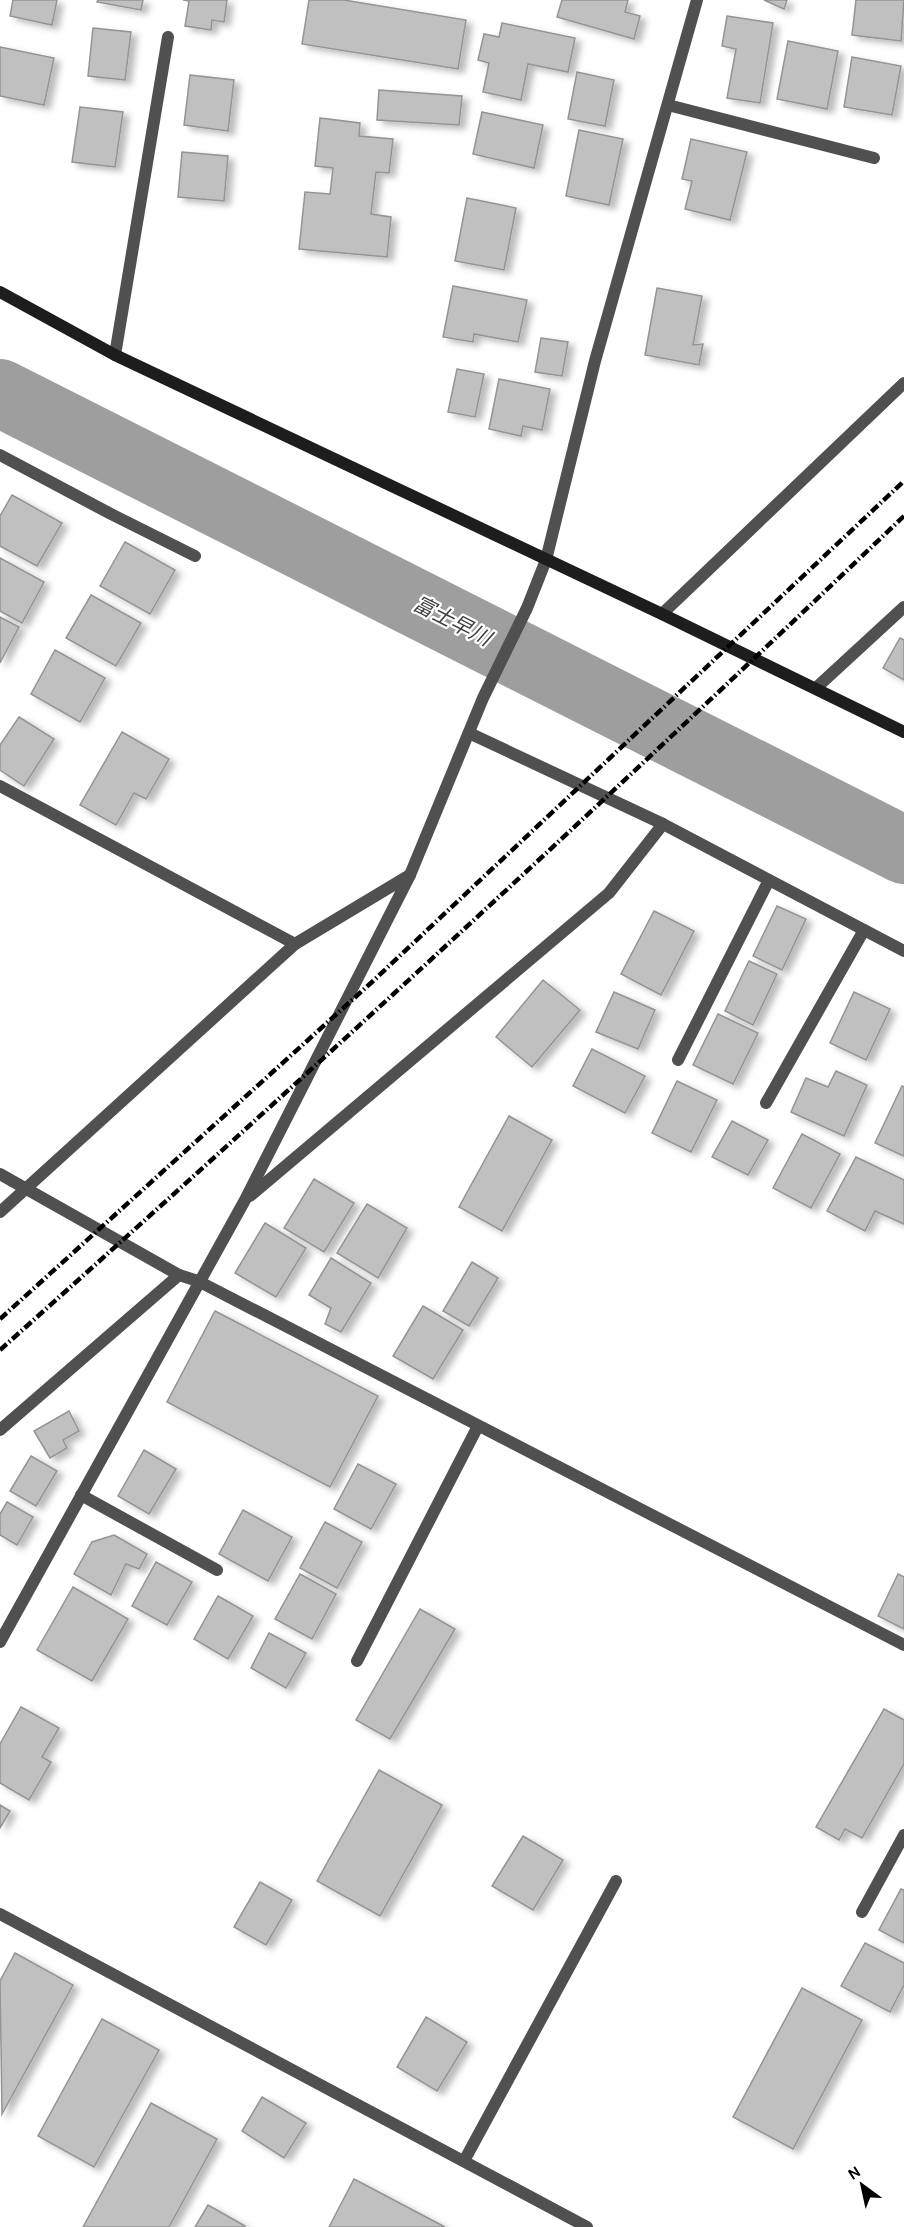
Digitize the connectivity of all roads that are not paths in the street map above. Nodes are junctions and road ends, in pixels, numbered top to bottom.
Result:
1 (697, 0) edge
2 (168, 37) dead end
3 (668, 105) junction
4 (874, 158) dead end
5 (0, 292) edge
6 (115, 355) junction
7 (904, 382) edge
8 (0, 454) edge
9 (195, 556) dead end
10 (546, 560) junction
11 (904, 607) edge
12 (662, 614) junction
13 (816, 688) junction
14 (904, 732) edge
15 (469, 733) junction
16 (0, 786) edge
17 (663, 824) junction
18 (410, 875) junction
19 (769, 880) junction
20 (864, 930) junction
21 (295, 944) junction
22 (904, 951) edge
23 (678, 1060) dead end
24 (766, 1104) dead end
25 (0, 1174) edge
26 (26, 1188) junction
27 (245, 1200) junction
28 (0, 1212) edge
29 (179, 1275) junction
30 (198, 1281) junction
31 (478, 1426) junction
32 (0, 1430) edge
33 (81, 1495) junction
34 (217, 1570) dead end
35 (0, 1642) edge
36 (904, 1645) edge
37 (357, 1661) dead end
38 (904, 1835) edge
39 (616, 1881) dead end
40 (862, 1912) dead end
41 (0, 1914) edge
42 (464, 2161) junction
43 (587, 2227) edge

1 - 3 street
2 - 6 street
3 - 4 street
3 - 10 street
5 - 6 street
6 - 10 street
7 - 12 street
8 - 9 street
10 - 12 street
10 - 15 street
11 - 13 street
12 - 13 street
13 - 14 street
15 - 17 street
15 - 18 street
16 - 21 street
17 - 19 street
17 - 27 street
18 - 21 street
18 - 27 street
19 - 20 street
19 - 23 street
20 - 22 street
20 - 24 street
21 - 26 street
25 - 26 street
26 - 28 street
26 - 29 street
27 - 30 street
29 - 30 street
29 - 32 street
30 - 31 street
30 - 33 street
31 - 36 street
31 - 37 street
33 - 34 street
33 - 35 street
38 - 40 street
39 - 42 street
41 - 42 street
42 - 43 street

